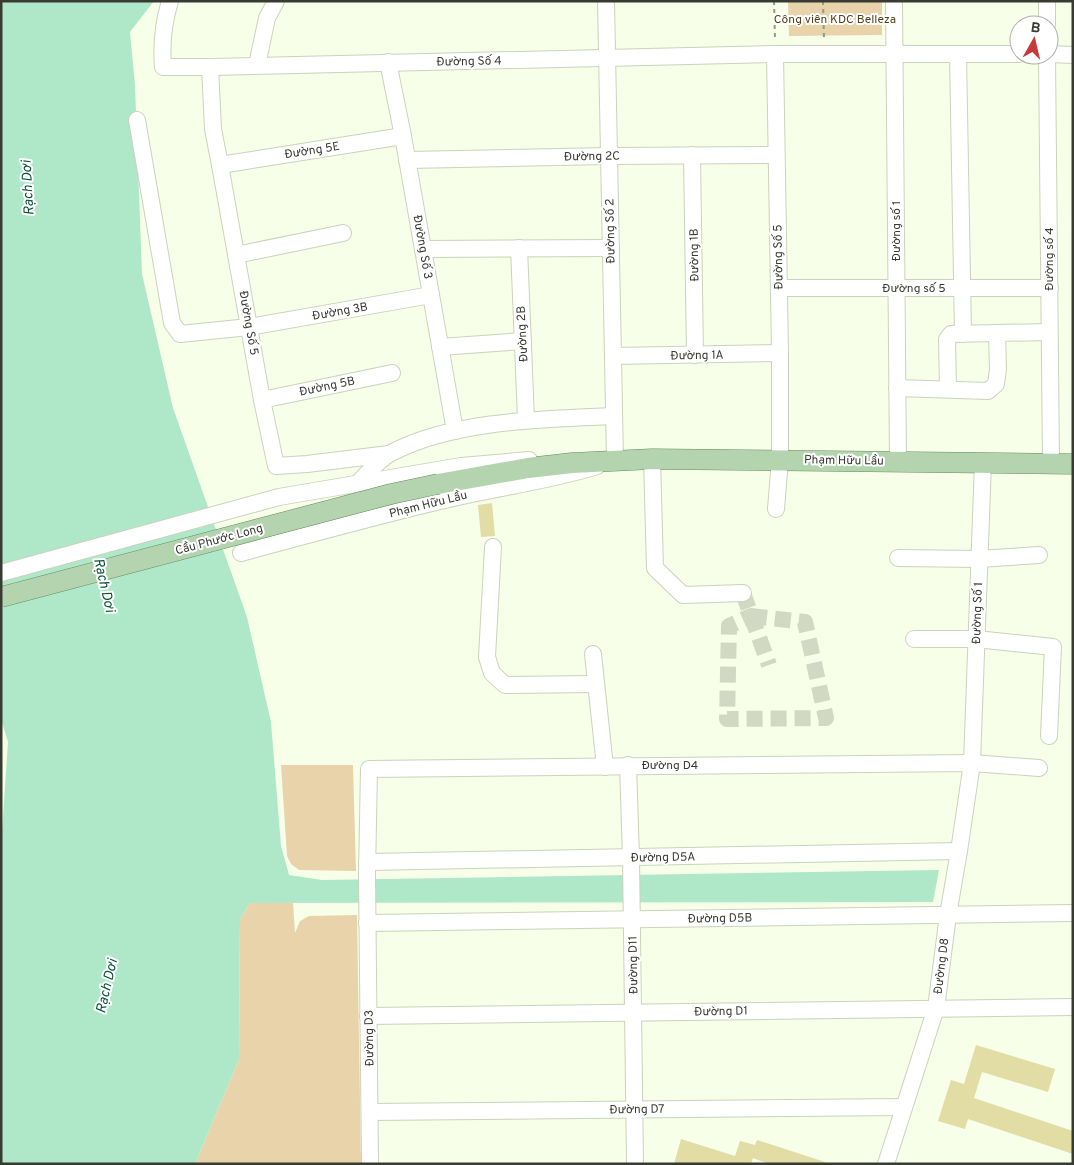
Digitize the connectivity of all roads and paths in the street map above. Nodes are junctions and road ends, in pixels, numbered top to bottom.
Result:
1 (170, 1) edge
2 (276, 1) edge
3 (606, 1) edge
4 (774, 1) edge
5 (823, 1) edge
6 (894, 1) edge
7 (1047, 1) edge
8 (1047, 15) edge
9 (775, 54) junction
10 (824, 54) junction
11 (895, 54) junction
12 (958, 54) junction
13 (1009, 54) edge
14 (1059, 54) edge
15 (1073, 55) edge
16 (607, 58) junction
17 (388, 62) junction
18 (257, 65) junction
19 (1048, 65) edge
20 (210, 67) junction
21 (137, 120) dead end
22 (404, 136) junction
23 (692, 155) junction
24 (776, 155) junction
25 (609, 156) junction
26 (408, 160) junction
27 (220, 164) junction
28 (343, 233) dead end
29 (519, 248) junction
30 (611, 248) junction
31 (423, 249) junction
32 (236, 255) junction
33 (779, 288) junction
34 (897, 288) junction
35 (962, 288) junction
36 (1050, 288) junction
37 (431, 295) junction
38 (249, 327) junction
39 (997, 332) junction
40 (1049, 332) junction
41 (963, 334) junction
42 (523, 341) junction
43 (440, 348) junction
44 (780, 353) junction
45 (695, 355) junction
46 (613, 356) junction
47 (392, 373) dead end
48 (897, 388) junction
49 (948, 390) junction
50 (262, 400) junction
51 (614, 416) junction
52 (526, 419) junction
53 (455, 431) junction
54 (389, 454) junction
55 (652, 458) junction
56 (780, 459) junction
57 (616, 460) junction
58 (898, 461) junction
59 (983, 462) junction
60 (1051, 463) junction
61 (1073, 464) edge
62 (357, 484) junction
63 (438, 484) joint
64 (283, 497) junction
65 (776, 509) dead end
66 (298, 538) junction
67 (493, 547) dead end
68 (240, 553) dead end
69 (1039, 556) dead end
70 (898, 558) dead end
71 (980, 559) junction
72 (1, 573) edge
73 (743, 593) dead end
74 (1, 597) edge
75 (914, 639) dead end
76 (976, 639) junction
77 (593, 654) dead end
78 (596, 684) junction
79 (1049, 736) dead end
80 (972, 763) junction
81 (628, 765) junction
82 (605, 767) junction
83 (1039, 768) dead end
84 (959, 852) junction
85 (631, 866) junction
86 (367, 868) junction
87 (1073, 913) edge
88 (632, 915) junction
89 (948, 915) junction
90 (367, 918) junction
91 (1073, 1007) edge
92 (936, 1008) junction
93 (633, 1012) junction
94 (368, 1016) junction
95 (904, 1107) junction
96 (634, 1110) junction
97 (370, 1112) junction
98 (370, 1164) edge
99 (635, 1164) edge
100 (886, 1164) edge

1 - 20 street, Đường Số 4
2 - 18 street
3 - 16 street, Đường Số 2
4 - 9 path
5 - 10 path
6 - 11 street, Đường số 1
7 - 8 street
9 - 10 street
9 - 16 street, Đường Số 4
9 - 24 street, Đường Số 5
10 - 11 street
11 - 12 street
11 - 34 street, Đường số 1
12 - 13 street
12 - 35 street
14 - 15 street
16 - 17 street, Đường Số 4
16 - 25 street, Đường Số 2
17 - 18 street, Đường Số 4
17 - 22 street, Đường Số 3
18 - 20 street, Đường Số 4
19 - 36 street, Đường số 4
20 - 27 street, Đường Số 5
21 - 38 street, Đường 3B
22 - 26 street, Đường Số 3
22 - 27 street, Đường 5E
23 - 24 street, Đường 2C
23 - 25 street, Đường 2C
23 - 45 street, Đường 1B
24 - 33 street, Đường Số 5
25 - 26 street, Đường 2C
25 - 30 street, Đường Số 2
26 - 31 street, Đường Số 3
27 - 32 street, Đường Số 5
28 - 32 street
29 - 30 street
29 - 31 street
29 - 42 street, Đường 2B
30 - 46 street, Đường Số 2
31 - 37 street, Đường Số 3
32 - 38 street, Đường Số 5
33 - 34 street, Đường số 5
33 - 44 street, Đường Số 5
34 - 35 street, Đường số 5
34 - 48 street, Đường số 1
35 - 36 street, Đường số 5
35 - 41 street
36 - 40 street, Đường số 4
37 - 38 street, Đường 3B
37 - 43 street, Đường Số 3
38 - 50 street, Đường Số 5
39 - 40 street
39 - 41 street
39 - 49 street
40 - 60 street, Đường số 4
41 - 49 street
42 - 43 street
42 - 52 street, Đường 2B
43 - 53 street, Đường Số 3
44 - 45 street, Đường 1A
44 - 56 street, Đường Số 5
45 - 46 street, Đường 1A
46 - 51 street, Đường Số 2
47 - 50 street, Đường 5B
48 - 49 street
48 - 58 street, Đường số 1
50 - 54 street, Đường Số 5
51 - 52 street
51 - 57 street, Đường Số 2
52 - 53 street
53 - 54 street
54 - 62 street
55 - 56 main road, Phạm Hữu Lầu
55 - 57 main road, Phạm Hữu Lầu
55 - 73 street
56 - 58 main road, Phạm Hữu Lầu
56 - 65 street, Đường Số 5
57 - 62 street, Phạm Hữu Lầu
57 - 63 main road, Phạm Hữu Lầu
57 - 66 street, Phạm Hữu Lầu
58 - 59 main road, Phạm Hữu Lầu
59 - 60 main road, Phạm Hữu Lầu
59 - 71 street, Đường Số 1
60 - 61 main road, Phạm Hữu Lầu
62 - 64 street, Phạm Hữu Lầu
63 - 74 main road, Cầu Phước Long, bridge
64 - 66 street
64 - 72 street, Cầu Phước Long
66 - 68 street, Phạm Hữu Lầu
67 - 78 street
69 - 71 street
70 - 71 street
71 - 76 street, Đường Số 1
75 - 76 street
76 - 79 street
76 - 80 street, Đường Số 1
77 - 78 street
78 - 82 street
80 - 81 street, Đường D4
80 - 83 street, Đường D4
80 - 84 street, Đường D8
81 - 82 street, Đường D4
81 - 85 street, Đường D11
82 - 86 street, Đường D4
84 - 85 street, Đường D5A
84 - 89 street, Đường D8
85 - 86 street, Đường D5A
85 - 88 street, Đường D11
86 - 90 street, Đường D3
87 - 89 street, Đường D5B
88 - 89 street, Đường D5B
88 - 90 street, Đường D5B
88 - 93 street, Đường D11
89 - 92 street, Đường D8
90 - 94 street, Đường D3
91 - 92 street, Đường D1
92 - 93 street, Đường D1
92 - 95 street, Đường D8
93 - 94 street, Đường D1
93 - 96 street, Đường D11
94 - 97 street, Đường D3
95 - 96 street, Đường D7
95 - 100 street, Đường D8
96 - 97 street, Đường D7
96 - 99 street, Đường D11
97 - 98 street, Đường D3

